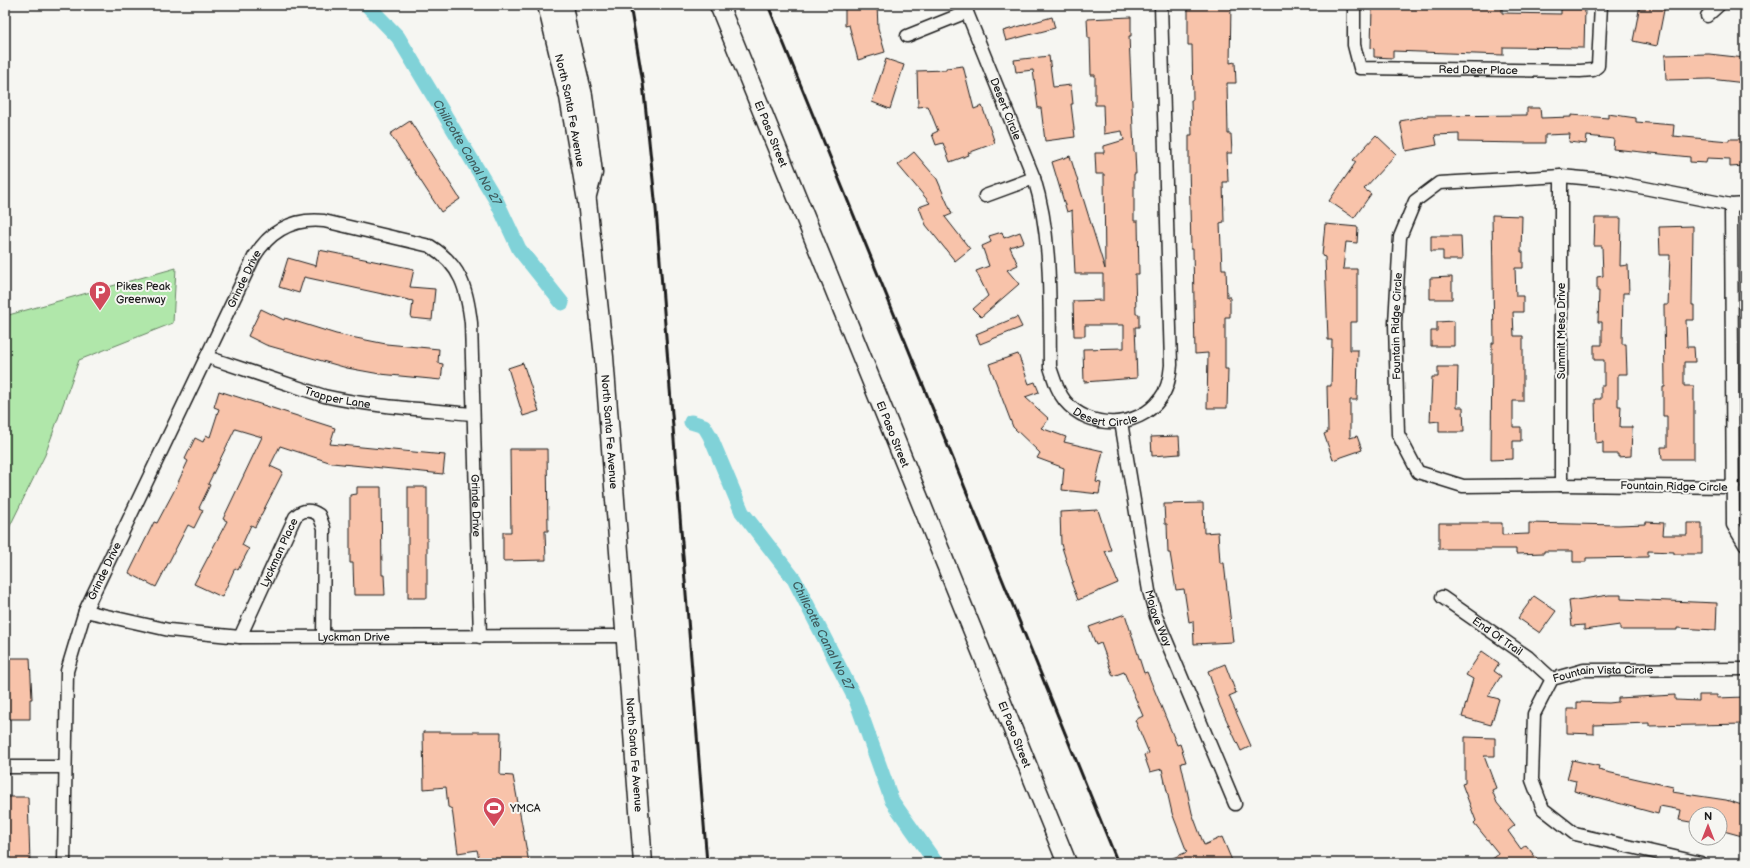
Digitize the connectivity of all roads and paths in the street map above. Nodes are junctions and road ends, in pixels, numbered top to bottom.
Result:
1 (547, 5) edge
2 (564, 5) edge
3 (719, 5) edge
4 (1161, 5) edge
5 (1354, 5) edge
6 (1601, 5) edge
7 (1719, 5) edge
8 (966, 8) edge
9 (1707, 16) dead end
10 (907, 36) dead end
11 (1561, 176) junction
12 (1034, 178) junction
13 (985, 196) dead end
14 (587, 201) junction
15 (1745, 204) edge
16 (1731, 205) junction
17 (207, 357) junction
18 (472, 414) junction
19 (1121, 422) junction
20 (1561, 485) junction
21 (1733, 487) junction
22 (1745, 545) edge
23 (1442, 597) dead end
24 (85, 611) junction
25 (625, 636) junction
26 (240, 637) junction
27 (480, 637) junction
28 (324, 638) junction
29 (1745, 669) edge
30 (1552, 679) junction
31 (5, 766) edge
32 (66, 767) junction
33 (1235, 804) dead end
34 (64, 863) edge
35 (643, 863) edge
36 (1067, 863) edge
37 (1701, 863) edge

1 - 14 main road, North Santa Fe Avenue
2 - 14 street
3 - 36 main road, El Paso Street
4 - 19 street, Desert Circle
5 - 6 street, Red Deer Place
7 - 9 street
8 - 10 street
8 - 12 street, Desert Circle
11 - 16 street, Fountain Ridge Circle
11 - 20 street, Summit Mesa Drive
11 - 20 street, Fountain Ridge Circle
12 - 13 street
12 - 19 street, Desert Circle
14 - 25 main road, North Santa Fe Avenue
15 - 16 street, Fountain Ridge Circle
16 - 21 street
17 - 18 street, Trapper Lane
17 - 18 street, Grinde Drive
17 - 24 street, Grinde Drive
18 - 27 street, Grinde Drive
19 - 33 street, Mojave Way
20 - 21 street, Fountain Ridge Circle
21 - 22 street
23 - 30 street, End Of Trail
24 - 26 street, Lyckman Drive
24 - 32 street, Grinde Drive
25 - 27 street, Lyckman Drive
25 - 35 main road, North Santa Fe Avenue
26 - 28 street, Lyckman Drive
26 - 28 street, Lyckman Place
27 - 28 street, Lyckman Drive
29 - 30 street, Fountain Vista Circle
30 - 37 street, Fountain Vista Circle
31 - 32 street
32 - 34 street, Grinde Drive

